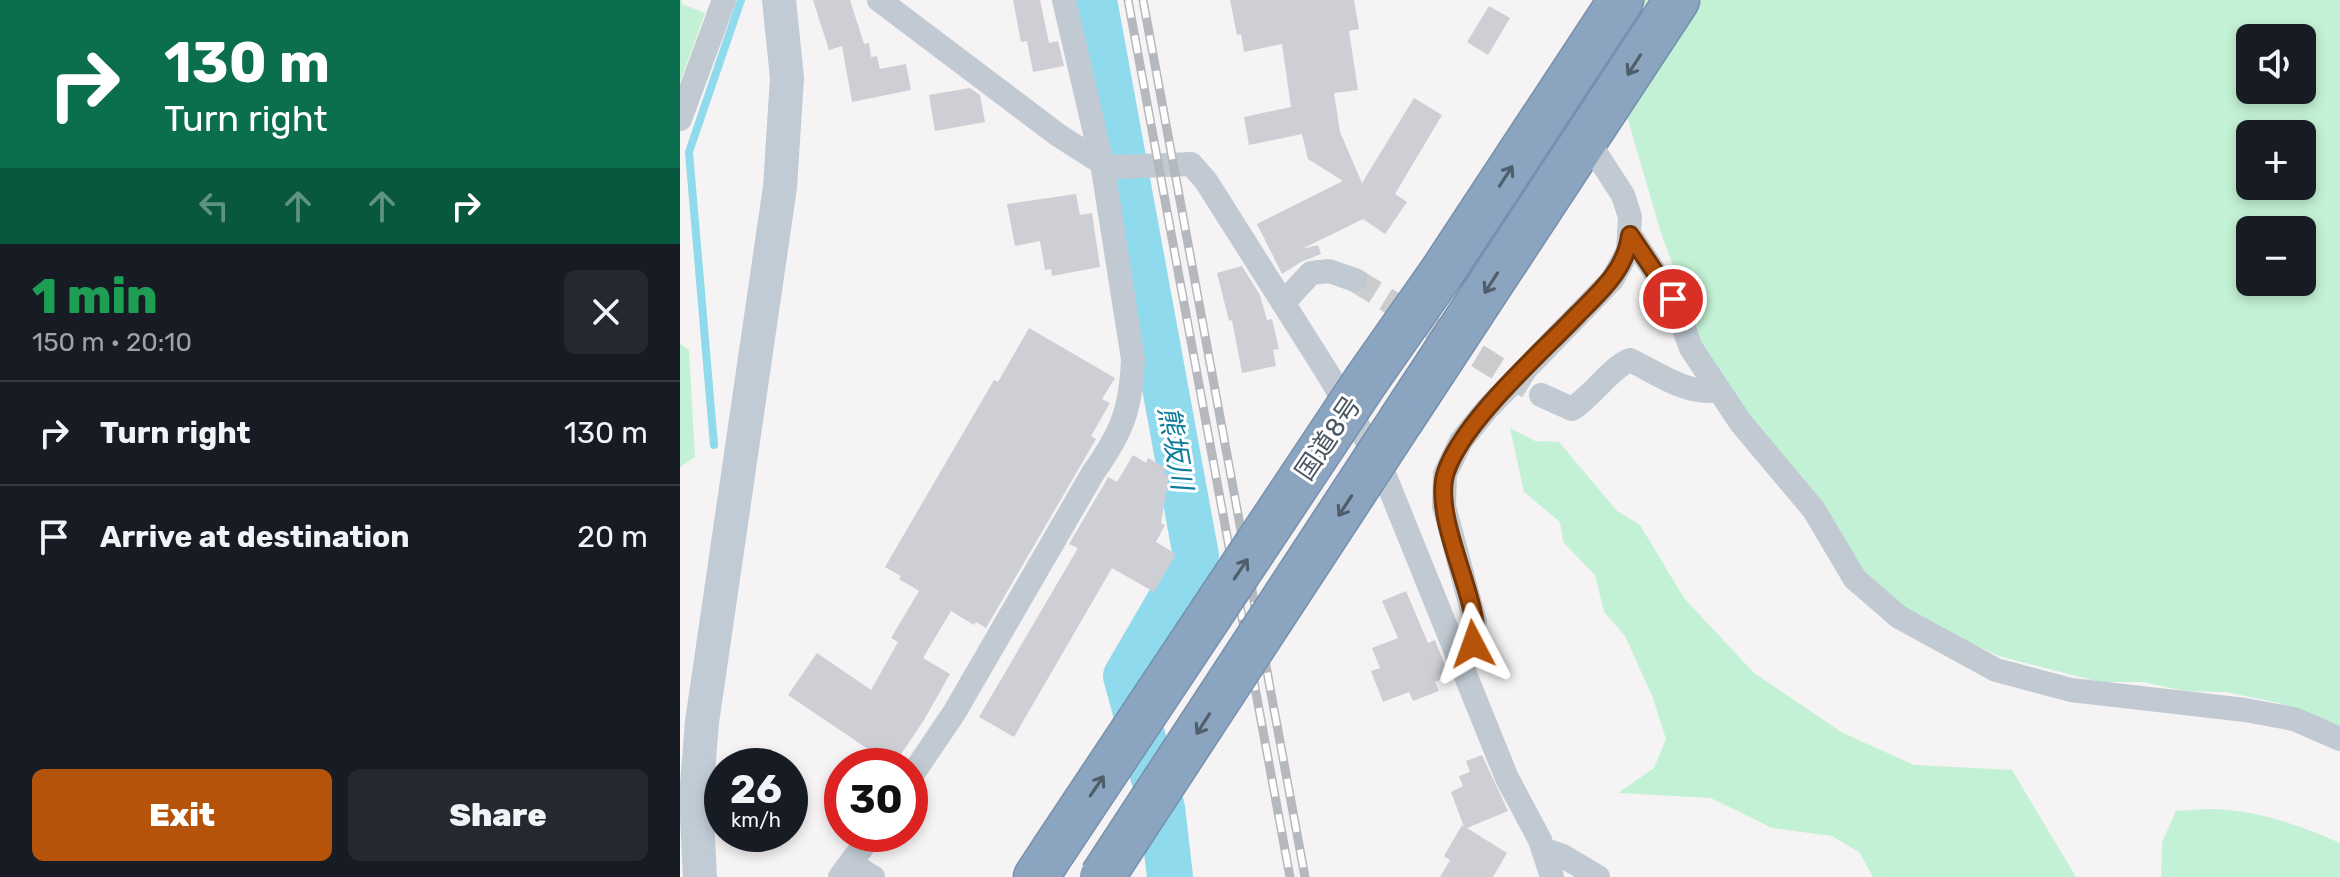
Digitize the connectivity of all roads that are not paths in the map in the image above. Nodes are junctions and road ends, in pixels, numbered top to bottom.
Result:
1 (724, 0) edge
2 (779, 0) edge
3 (879, 0) edge
4 (1064, 0) edge
5 (1621, 0) edge
6 (1677, 0) edge
7 (680, 119) edge
8 (1586, 138) junction
9 (1117, 165) junction
10 (1630, 235) junction
11 (1355, 280) tunnel mouth
12 (1283, 303) junction
13 (1718, 390) junction
14 (1541, 395) tunnel mouth
15 (1459, 656) junction
16 (2340, 739) edge
17 (928, 751) edge
18 (1543, 849) junction
19 (859, 852) edge
20 (1045, 864) edge
21 (846, 870) edge
22 (700, 877) edge
23 (873, 877) edge
24 (1102, 877) edge
25 (1552, 877) edge
26 (1598, 877) edge

1 - 7 street
2 - 22 street
3 - 9 street
4 - 9 street
20 -> 5 highway, 国道8号, bridge
6 -> 8 highway, 国道8号
8 - 10 street
8 -> 24 highway, 国道8号, bridge
9 - 12 street
9 - 17 street
10 - 13 street
10 - 15 street
11 - 12 street
12 - 15 street
13 - 14 street
13 - 16 street
15 - 18 street
18 - 25 street
18 - 26 street
19 - 21 street
21 - 23 street

